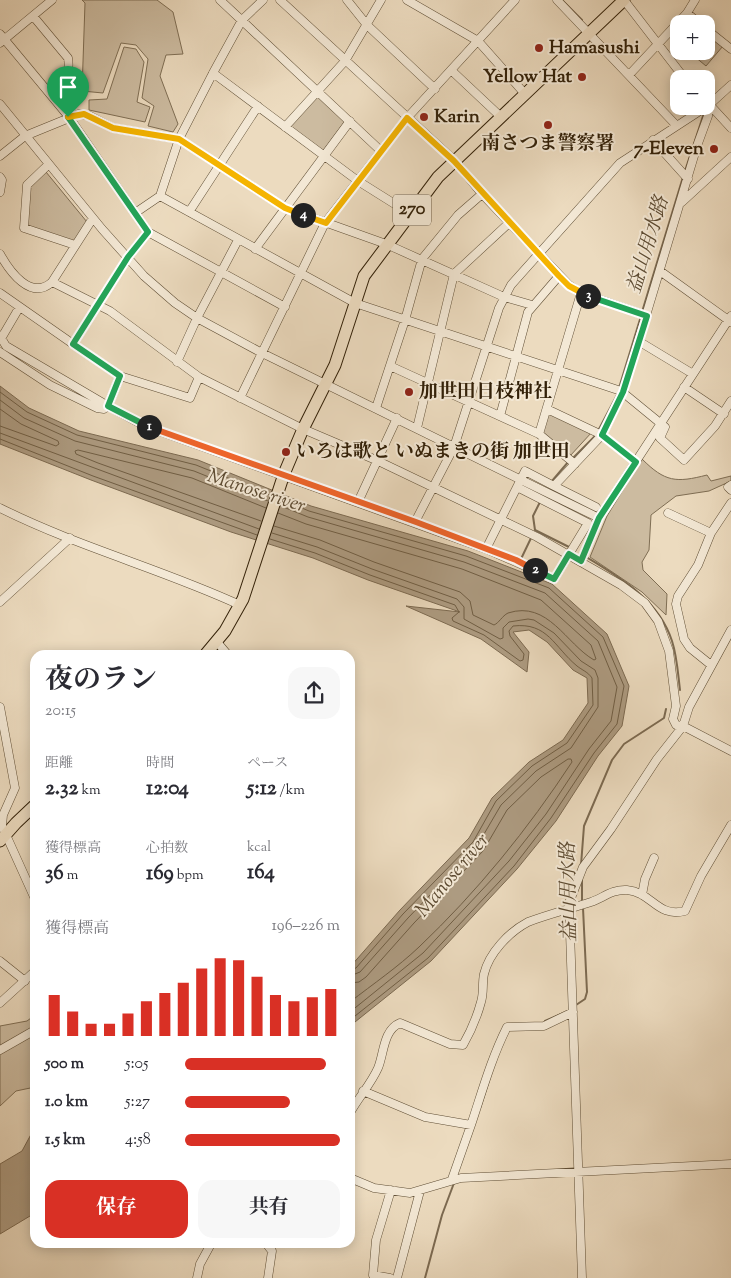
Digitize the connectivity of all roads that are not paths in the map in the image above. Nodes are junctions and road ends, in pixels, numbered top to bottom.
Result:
1 (52, 0) edge
2 (220, 0) edge
3 (263, 0) edge
4 (280, 0) edge
5 (347, 0) edge
6 (380, 0) edge
7 (407, 0) edge
8 (557, 0) edge
9 (624, 0) edge
10 (695, 0) edge
11 (511, 1) edge
12 (687, 13) junction
13 (689, 15) edge
14 (33, 16) junction
15 (242, 20) junction
16 (366, 25) junction
17 (590, 33) junction
18 (715, 37) edge
19 (1, 39) edge
20 (478, 41) junction
21 (658, 45) junction
22 (731, 50) edge
23 (345, 61) junction
24 (451, 70) junction
25 (678, 70) edge
26 (214, 73) junction
27 (629, 75) junction
28 (731, 85) edge
29 (434, 88) junction
30 (318, 91) junction
31 (50, 94) junction
32 (525, 94) junction
33 (715, 98) edge
34 (0, 104) edge
35 (258, 106) junction
36 (715, 111) edge
37 (691, 115) edge
38 (708, 115) edge
39 (68, 117) junction
40 (501, 117) junction
41 (407, 118) junction
42 (350, 121) junction
43 (676, 125) junction
44 (285, 126) junction
45 (731, 128) edge
46 (25, 136) junction
47 (179, 139) junction
48 (653, 140) junction
49 (381, 151) junction
50 (0, 156) edge
51 (324, 156) junction
52 (731, 157) edge
53 (454, 161) junction
54 (49, 164) junction
55 (219, 165) junction
56 (0, 177) edge
57 (688, 179) junction
58 (358, 181) junction
59 (0, 192) edge
60 (482, 194) junction
61 (160, 196) junction
62 (680, 204) junction
63 (285, 208) junction
64 (189, 212) junction
65 (134, 213) junction
66 (409, 213) junction
67 (93, 218) junction
68 (510, 222) junction
69 (326, 223) junction
70 (148, 232) junction
71 (238, 240) junction
72 (386, 244) junction
73 (75, 245) junction
74 (255, 249) junction
75 (0, 254) edge
76 (539, 255) junction
77 (128, 257) junction
78 (422, 259) junction
79 (660, 271) junction
80 (220, 273) junction
81 (301, 274) junction
82 (454, 274) junction
83 (559, 276) junction
84 (52, 282) junction
85 (0, 293) edge
86 (581, 293) junction
87 (504, 296) junction
88 (98, 303) junction
89 (354, 303) junction
90 (532, 305) junction
91 (284, 307) junction
92 (19, 308) junction
93 (647, 316) junction
94 (197, 318) junction
95 (730, 319) edge
96 (405, 320) junction
97 (441, 332) junction
98 (1, 337) edge
99 (640, 342) junction
100 (73, 344) junction
101 (487, 347) junction
102 (0, 352) edge
103 (262, 353) junction
104 (516, 356) junction
105 (177, 362) junction
106 (390, 366) junction
107 (558, 370) junction
108 (693, 374) junction
109 (120, 376) junction
110 (199, 378) junction
111 (326, 384) junction
112 (427, 384) junction
113 (684, 387) junction
114 (619, 391) junction
115 (240, 398) junction
116 (731, 400) edge
117 (469, 402) junction
118 (108, 406) junction
119 (376, 408) junction
120 (547, 408) junction
121 (724, 414) junction
122 (500, 416) junction
123 (397, 418) junction
124 (660, 424) junction
125 (417, 428) junction
126 (303, 429) junction
127 (599, 433) junction
128 (539, 434) junction
129 (454, 447) junction
130 (376, 460) junction
131 (572, 461) junction
132 (636, 462) junction
133 (284, 476) junction
134 (519, 483) junction
135 (731, 485) edge
136 (554, 486) junction
137 (434, 487) junction
138 (731, 490) edge
139 (358, 502) junction
140 (731, 504) edge
141 (596, 507) dead end
142 (0, 508) edge
143 (668, 513) dead end
144 (599, 518) junction
145 (500, 519) junction
146 (416, 522) junction
147 (711, 533) junction
148 (70, 538) junction
149 (486, 549) junction
150 (571, 550) junction
151 (582, 557) junction
152 (0, 602) edge
153 (242, 602) junction
154 (731, 630) edge
155 (217, 642) junction
156 (209, 650) edge
157 (224, 650) edge
158 (711, 665) junction
159 (0, 706) edge
160 (683, 726) junction
161 (731, 751) edge
162 (30, 811) edge
163 (731, 825) edge
164 (3, 838) edge
165 (654, 858) dead end
166 (30, 889) edge
167 (642, 895) junction
168 (569, 907) junction
169 (0, 962) edge
170 (30, 976) edge
171 (25, 981) junction
172 (0, 1003) edge
173 (573, 1008) junction
174 (30, 1033) edge
175 (0, 1050) edge
176 (364, 1091) junction
177 (355, 1105) edge
178 (471, 1125) junction
179 (731, 1164) edge
180 (579, 1170) junction
181 (452, 1179) junction
182 (355, 1180) edge
183 (390, 1190) junction
184 (420, 1190) junction
185 (209, 1248) edge
186 (271, 1248) edge
187 (197, 1278) edge
188 (268, 1278) edge
189 (390, 1278) edge
190 (397, 1278) edge
191 (582, 1278) edge

1 - 14 street
2 - 15 street
3 - 15 street
4 - 23 street
5 - 16 street
6 - 16 street
7 - 20 street
8 - 17 street
9 - 17 highway, 270
9 - 21 street
10 - 12 street
11 - 20 street
12 - 13 street
12 - 21 street
14 - 19 street
14 - 31 street
15 - 26 street
15 - 30 street
16 - 23 street
16 - 29 street
17 - 27 street
17 - 32 highway, 270
18 - 22 street
19 - 31 street
20 - 24 street
20 - 32 street
21 - 25 street
21 - 27 street
23 - 30 street
23 - 41 street
24 - 29 street
24 - 40 street
26 - 35 street
26 - 47 street
27 - 43 street
28 - 33 street
29 - 41 street
30 - 42 street
30 - 44 street
31 - 39 street
32 - 40 highway, 270
34 - 46 street
35 - 44 street
35 - 55 street
36 - 45 street
37 - 43 street
38 - 57 street
39 - 46 street
39 - 47 street
39 - 65 street
40 - 53 highway, 270
41 - 49 street
41 - 53 street
42 - 49 street
42 - 51 street
43 - 48 street
44 - 51 street
46 - 50 street
46 - 54 street
47 - 55 street
47 - 61 street
48 - 57 street
48 - 76 street
49 - 58 street
51 - 58 street
51 - 63 street
52 - 62 street
53 - 60 street
53 - 66 highway, 270
54 - 67 street
54 - 73 street
55 - 63 street
55 - 64 street
56 - 59 street
57 - 62 street
58 - 66 street
58 - 69 street
60 - 68 street
60 - 78 street
61 - 64 street
61 - 65 street
62 - 79 street
63 - 69 street
63 - 74 street
64 - 71 street
65 - 70 street
66 - 72 highway, 270
67 - 73 street
67 - 77 street
68 - 76 street
68 - 82 street
69 - 72 street
69 - 81 street
70 - 77 street
70 - 80 street
71 - 74 street
71 - 80 street
72 - 78 street
72 - 89 highway, 270
73 - 84 street
74 - 81 street
75 - 84 street
76 - 83 street
76 - 87 street
77 - 88 street
77 - 94 street
78 - 82 street
78 - 96 street
79 - 93 street
79 - 95 street
80 - 91 street
80 - 94 street
81 - 89 street
81 - 91 street
82 - 87 street
82 - 97 street
83 - 86 street
83 - 90 street
84 - 88 street
85 - 92 street
86 - 93 street
86 - 107 street
87 - 90 street
87 - 101 street
88 - 100 street
88 - 105 street
89 - 96 street
89 - 111 highway, 270
90 - 104 street
91 - 103 street
92 - 98 street
92 - 100 street
93 - 99 street
94 - 103 street
94 - 105 street
95 - 108 street
96 - 97 street
96 - 106 street
97 - 101 street
97 - 112 street
98 - 118 street
99 - 108 street
99 - 114 street
100 - 109 street
101 - 104 street
101 - 117 street
102 - 118 street
103 - 111 street
103 - 115 street
104 - 107 street
104 - 122 street
105 - 110 street
106 - 112 street
106 - 119 street
107 - 114 street
107 - 120 street
108 - 113 street
109 - 110 street
109 - 118 street
110 - 115 street
111 - 119 street
111 - 126 highway, 270
112 - 117 street
112 - 125 street
113 - 121 street
113 - 124 street
114 - 124 street
114 - 127 street
115 - 126 street
116 - 121 street
117 - 122 street
117 - 129 street
118 - 133 street
119 - 123 street
120 - 127 street
120 - 128 street
121 - 124 street
122 - 128 street
123 - 125 street
123 - 130 street
124 - 132 street
125 - 129 street
126 - 130 street
126 - 133 highway, 270
127 - 131 street
127 - 132 street
128 - 131 street
129 - 134 street
129 - 137 street
130 - 137 street
130 - 139 street
131 - 136 street
132 - 144 street
133 - 139 street
133 - 153 highway, 270
134 - 136 street
134 - 144 street
134 - 145 street
134 - 150 street
135 - 138 street
136 - 141 street
137 - 145 street
137 - 146 street
139 - 146 street
140 - 147 street
142 - 148 street
143 - 147 street
144 - 151 street
145 - 149 street
145 - 150 street
146 - 149 street
147 - 158 street
148 - 152 street
148 - 153 street
149 - 150 street
150 - 151 street
151 - 160 street
153 - 155 highway, 270
154 - 158 street
155 - 156 highway, 270
155 - 157 street
158 - 160 street
159 - 164 street
160 - 161 street
160 - 168 street
162 - 164 highway
163 - 167 street
164 - 166 street
165 - 167 street
167 - 168 street
168 - 173 street
168 - 176 street
169 - 171 street
170 - 171 street
171 - 172 street
173 - 178 street
173 - 180 street
174 - 175 street
176 - 177 street
176 - 178 street
178 - 181 street
179 - 180 street
180 - 181 street
180 - 191 street
181 - 184 street
182 - 183 street
183 - 184 street
183 - 189 street
184 - 190 street
185 - 187 street
186 - 188 street

